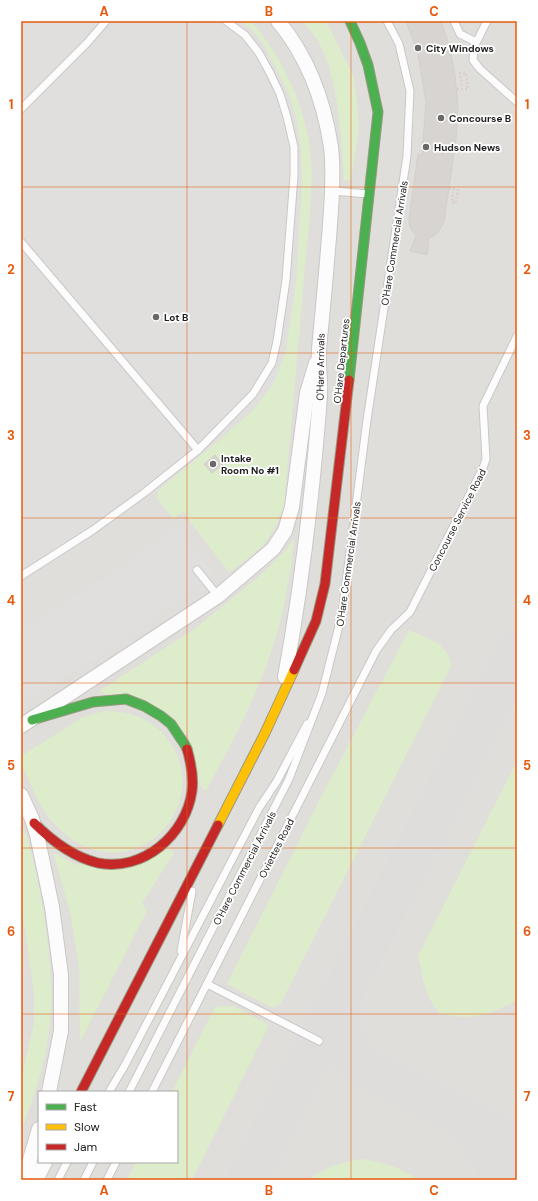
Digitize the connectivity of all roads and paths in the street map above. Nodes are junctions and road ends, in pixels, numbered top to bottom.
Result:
1 (106, 21) edge
2 (226, 21) edge
3 (278, 21) edge
4 (350, 21) edge
5 (387, 21) edge
6 (454, 21) edge
7 (487, 21) edge
8 (476, 42) junction
9 (462, 85) dead end
10 (456, 89) dead end
11 (517, 102) edge
12 (21, 109) edge
13 (449, 188) dead end
14 (333, 191) junction
15 (453, 192) dead end
16 (370, 194) junction
17 (21, 242) edge
18 (517, 336) edge
19 (319, 352) junction
20 (198, 450) junction
21 (197, 570) dead end
22 (21, 576) edge
23 (218, 596) junction
24 (410, 612) joint
25 (280, 699) junction
26 (318, 704) junction
27 (26, 723) edge
28 (21, 795) edge
29 (21, 810) edge
30 (33, 821) junction
31 (196, 866) junction
32 (178, 961) junction
33 (207, 984) junction
34 (319, 1041) dead end
35 (49, 1091) edge
36 (82, 1091) edge
37 (110, 1091) edge
38 (130, 1091) edge
39 (153, 1091) edge
40 (38, 1132) edge
41 (44, 1163) edge
42 (93, 1163) edge
43 (116, 1163) edge
44 (65, 1164) edge
45 (24, 1180) edge
46 (36, 1180) edge
47 (58, 1180) edge
48 (84, 1180) edge
49 (107, 1180) edge

1 - 12 lane
2 - 20 lane
3 - 14 street, O'Hare Arrivals
4 - 16 street, O'Hare Departures
5 - 26 lane, O'Hare Commercial Arrivals
6 - 8 lane
7 - 8 lane
8 - 11 lane
9 - 10 path
13 - 15 path
14 - 16 lane
14 - 19 street, O'Hare Arrivals
16 - 25 street, O'Hare Departures
17 - 20 lane
18 - 24 lane, Concourse Service Road
19 - 23 street
19 - 25 street, O'Hare Arrivals
20 - 22 lane
21 - 23 lane
23 - 27 street
24 - 33 lane, Oviettes Road
25 - 31 street, O'Hare Departures
26 - 32 lane
26 - 38 lane, O'Hare Commercial Arrivals
27 - 30 street
28 - 30 street
29 - 30 lane
30 - 35 street
31 - 32 lane
31 - 36 street, O'Hare Departures
32 - 37 lane
33 - 34 lane
33 - 39 lane, Oviettes Road
40 - 45 street
41 - 46 street
42 - 48 lane
43 - 49 lane
44 - 47 lane

